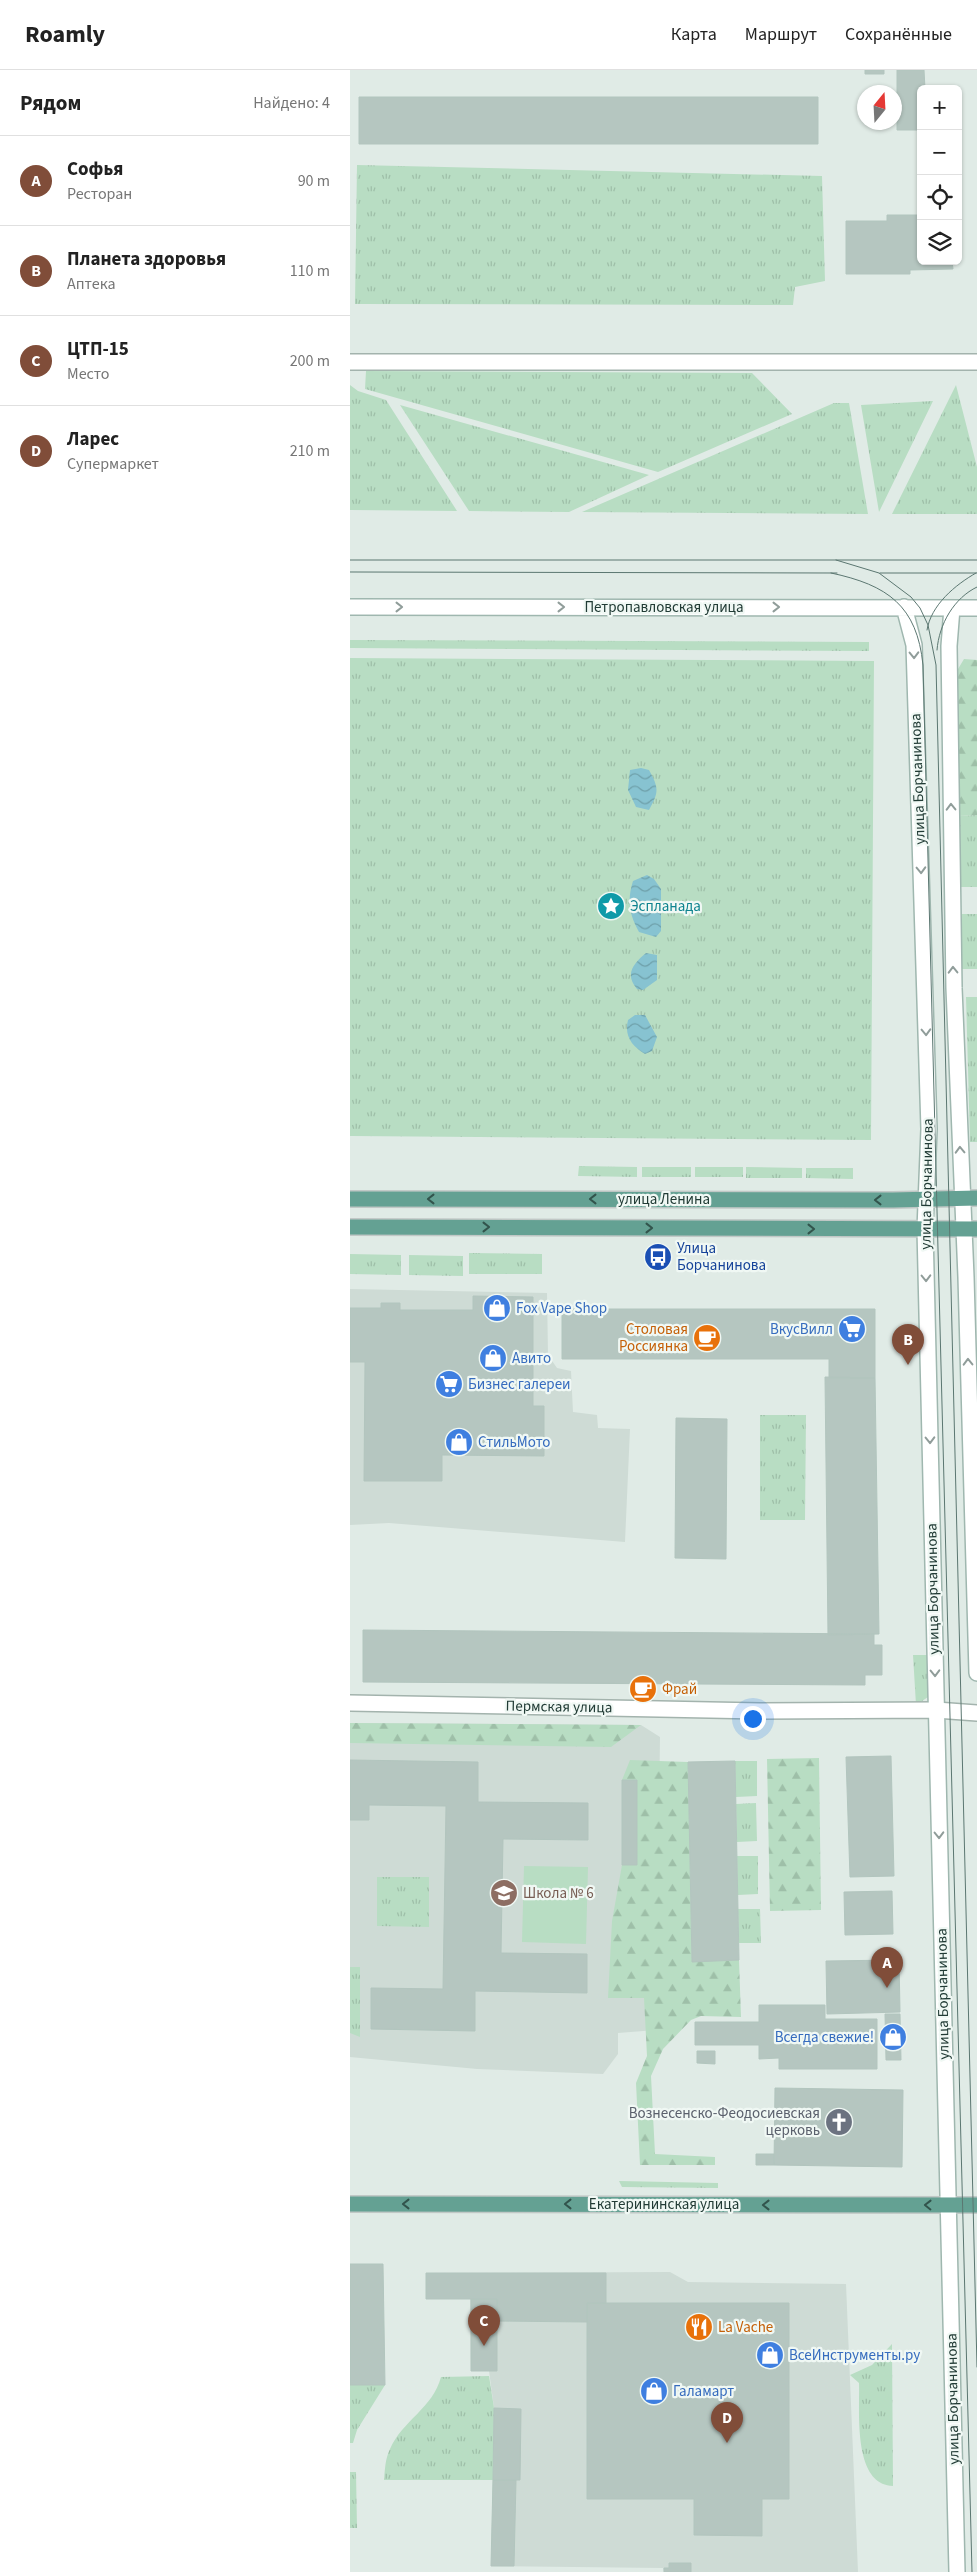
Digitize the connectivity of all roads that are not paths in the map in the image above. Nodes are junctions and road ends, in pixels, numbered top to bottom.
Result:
1 (350, 362) edge
2 (977, 362) edge
3 (350, 607) edge
4 (904, 607) junction
5 (952, 608) junction
6 (977, 608) edge
7 (350, 1198) edge
8 (970, 1198) edge
9 (927, 1199) junction
10 (350, 1227) edge
11 (925, 1229) junction
12 (970, 1229) edge
13 (977, 1673) edge
14 (350, 1703) edge
15 (936, 1710) junction
16 (977, 1713) edge
17 (350, 2204) edge
18 (948, 2205) junction
19 (977, 2205) edge
20 (957, 2572) edge

1 - 2 main road
3 -> 4 main road, Петропавловская улица
4 - 5 main road, Петропавловская улица
4 -> 9 main road, улица Борчанинова
5 - 6 main road, Петропавловская улица
8 -> 5 main road, улица Борчанинова
9 -> 7 main road, улица Ленина
8 - 9 main road, улица Ленина
8 - 12 main road, улица Борчанинова
9 - 11 main road, улица Борчанинова
10 -> 11 main road, улица Ленина
11 - 12 main road, улица Ленина
11 -> 15 main road, улица Борчанинова
13 -> 12 main road, улица Борчанинова
14 - 15 main road, Пермская улица
15 - 16 main road, Пермская улица
15 -> 18 main road, улица Борчанинова
18 -> 17 main road, Екатерининская улица
18 - 19 main road, Екатерининская улица
18 - 20 main road, улица Борчанинова

